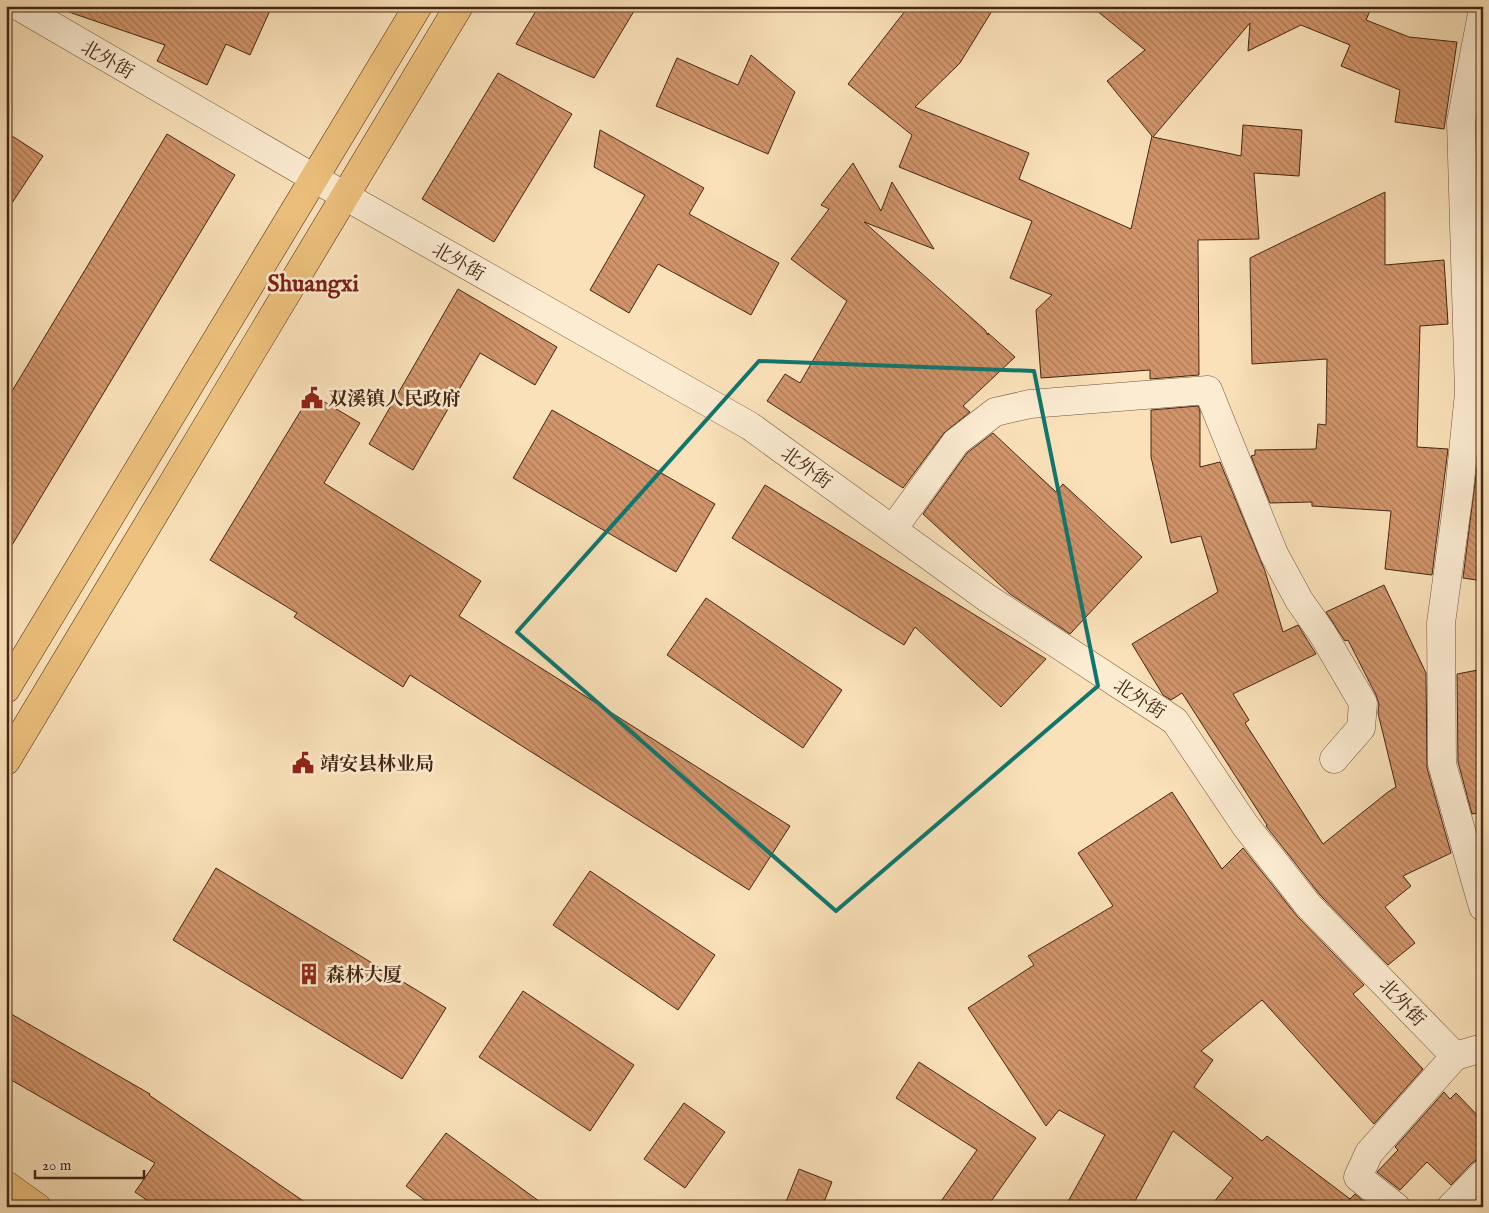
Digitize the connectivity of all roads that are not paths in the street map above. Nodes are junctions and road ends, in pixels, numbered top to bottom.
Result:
1 (18, 6) edge
2 (418, 6) edge
3 (458, 6) edge
4 (1483, 9) edge
5 (314, 178) junction
6 (345, 196) junction
7 (893, 529) junction
8 (6, 689) edge
9 (1334, 759) dead end
10 (6, 761) edge
11 (1483, 907) edge
12 (1483, 1048) edge
13 (1455, 1056) junction
14 (1483, 1174) edge
15 (6, 1186) edge
16 (37, 1207) edge
17 (1396, 1207) edge
18 (1451, 1207) edge

1 - 5 street, 北外街
2 - 5 main road
3 - 6 main road
4 - 11 street
5 - 6 street, 北外街
5 - 8 main road
6 - 7 street, 北外街
6 - 10 main road
7 - 9 street
7 - 13 street, 北外街
12 - 13 street
13 - 17 street
14 - 18 street
15 - 16 main road

